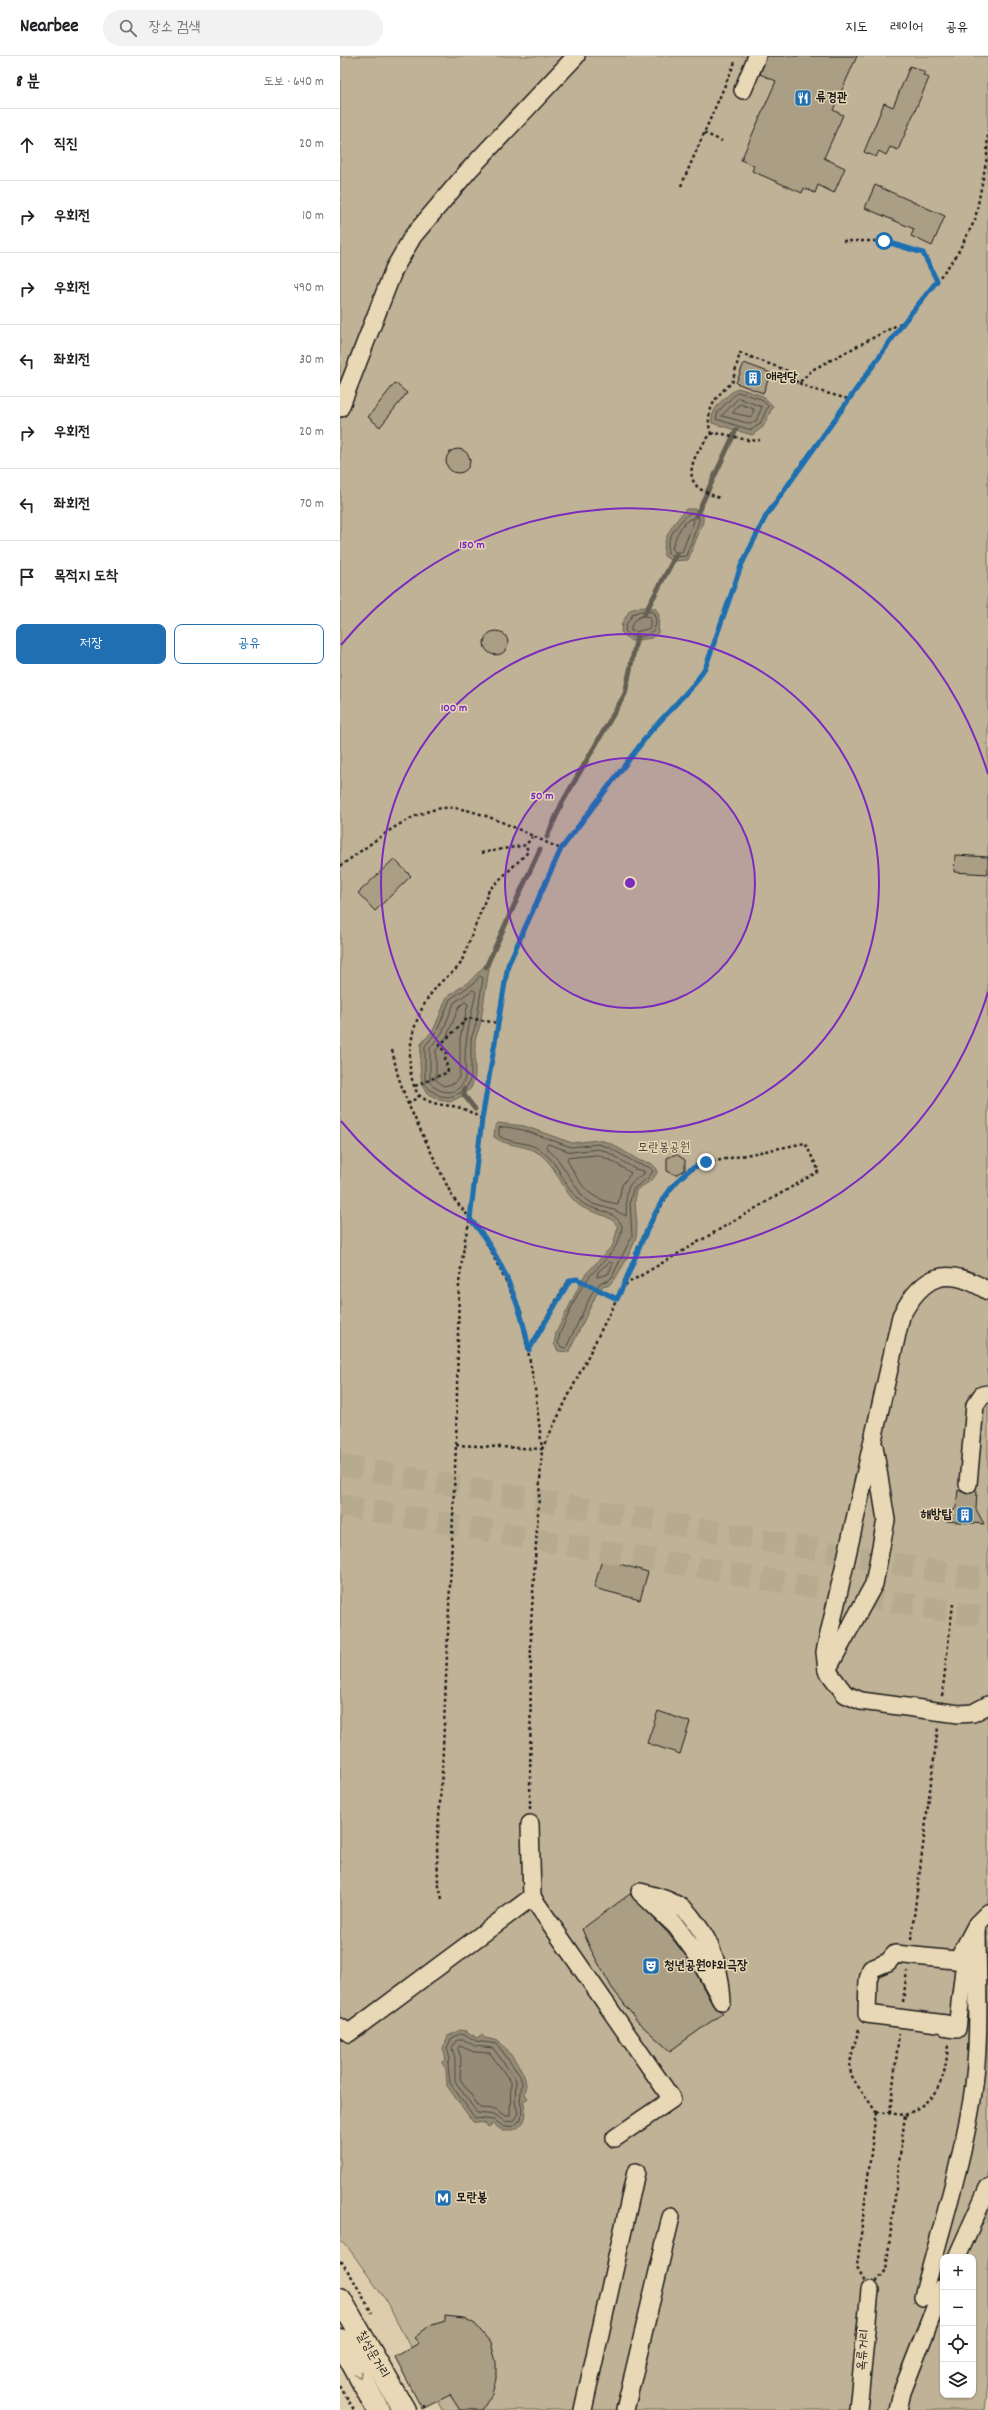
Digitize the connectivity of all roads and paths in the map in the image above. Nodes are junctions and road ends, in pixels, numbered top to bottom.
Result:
1 (576, 56) edge
2 (737, 56) edge
3 (755, 57) edge
4 (743, 90) dead end
5 (988, 130) edge
6 (704, 133) junction
7 (722, 141) dead end
8 (681, 186) dead end
9 (843, 242) dead end
10 (937, 281) junction
11 (904, 322) junction
12 (799, 382) junction
13 (848, 399) junction
14 (340, 408) edge
15 (711, 434) junction
16 (760, 440) dead end
17 (719, 498) dead end
18 (532, 837) junction
19 (526, 845) junction
20 (561, 849) junction
21 (481, 853) dead end
22 (340, 866) edge
23 (498, 1023) junction
24 (392, 1050) dead end
25 (415, 1086) junction
26 (419, 1096) junction
27 (408, 1104) junction
28 (482, 1119) junction
29 (470, 1219) junction
30 (623, 1286) junction
31 (988, 1291) edge
32 (617, 1299) junction
33 (529, 1350) junction
34 (988, 1394) edge
35 (872, 1439) junction
36 (456, 1445) junction
37 (542, 1449) junction
38 (968, 1484) dead end
39 (953, 1604) dead end
40 (828, 1670) junction
41 (943, 1695) dead end
42 (988, 1705) edge
43 (938, 1724) dead end
44 (530, 1824) joint
45 (640, 1892) joint
46 (532, 1897) junction
47 (442, 1899) dead end
48 (982, 1918) edge
49 (909, 1955) junction
50 (958, 1960) junction
51 (340, 2027) edge
52 (859, 2028) dead end
53 (948, 2028) junction
54 (876, 2112) junction
55 (905, 2115) junction
56 (615, 2138) dead end
57 (636, 2172) dead end
58 (988, 2188) edge
59 (672, 2217) dead end
60 (958, 2254) edge
61 (870, 2290) junction
62 (942, 2290) edge
63 (923, 2297) dead end
64 (340, 2299) edge
65 (340, 2340) edge
66 (340, 2386) edge
67 (354, 2410) edge
68 (378, 2410) edge
69 (404, 2410) edge
70 (583, 2410) edge
71 (625, 2410) edge
72 (858, 2410) edge
73 (898, 2410) edge

1 - 14 street
2 - 6 path
3 - 4 street
5 - 10 path
6 - 7 path
6 - 8 path
9 - 10 path
10 - 11 path
11 - 12 path
11 - 13 path
12 - 13 path
12 - 15 path
13 - 20 path
15 - 16 path
15 - 17 path
18 - 19 path
18 - 20 path
18 - 22 path
19 - 21 path
19 - 25 path
20 - 23 path
23 - 25 path
23 - 28 path
24 - 27 path
25 - 26 path
26 - 27 path
26 - 28 path
27 - 29 path
28 - 29 path
29 - 33 path
29 - 36 path
30 - 30 path
30 - 32 path
31 - 35 street
32 - 33 path
32 - 37 path
33 - 37 path
34 - 38 street
35 - 40 street
35 - 40 street
36 - 37 path
36 - 47 path
37 - 44 path
39 - 41 path
40 - 42 street
43 - 49 path
44 - 46 street
45 - 45 street
46 - 51 street
46 - 56 street
48 - 50 street
48 - 63 street
49 - 50 street
49 - 53 street
50 - 53 street
52 - 54 path
53 - 55 path
54 - 55 path
54 - 61 path
55 - 61 path
57 - 70 street
58 - 60 street
59 - 71 street
61 - 72 street, 옥류거리
62 - 73 street
64 - 69 main road, 칠성문거리
65 -> 68 main road, 칠성문거리
66 - 67 path

